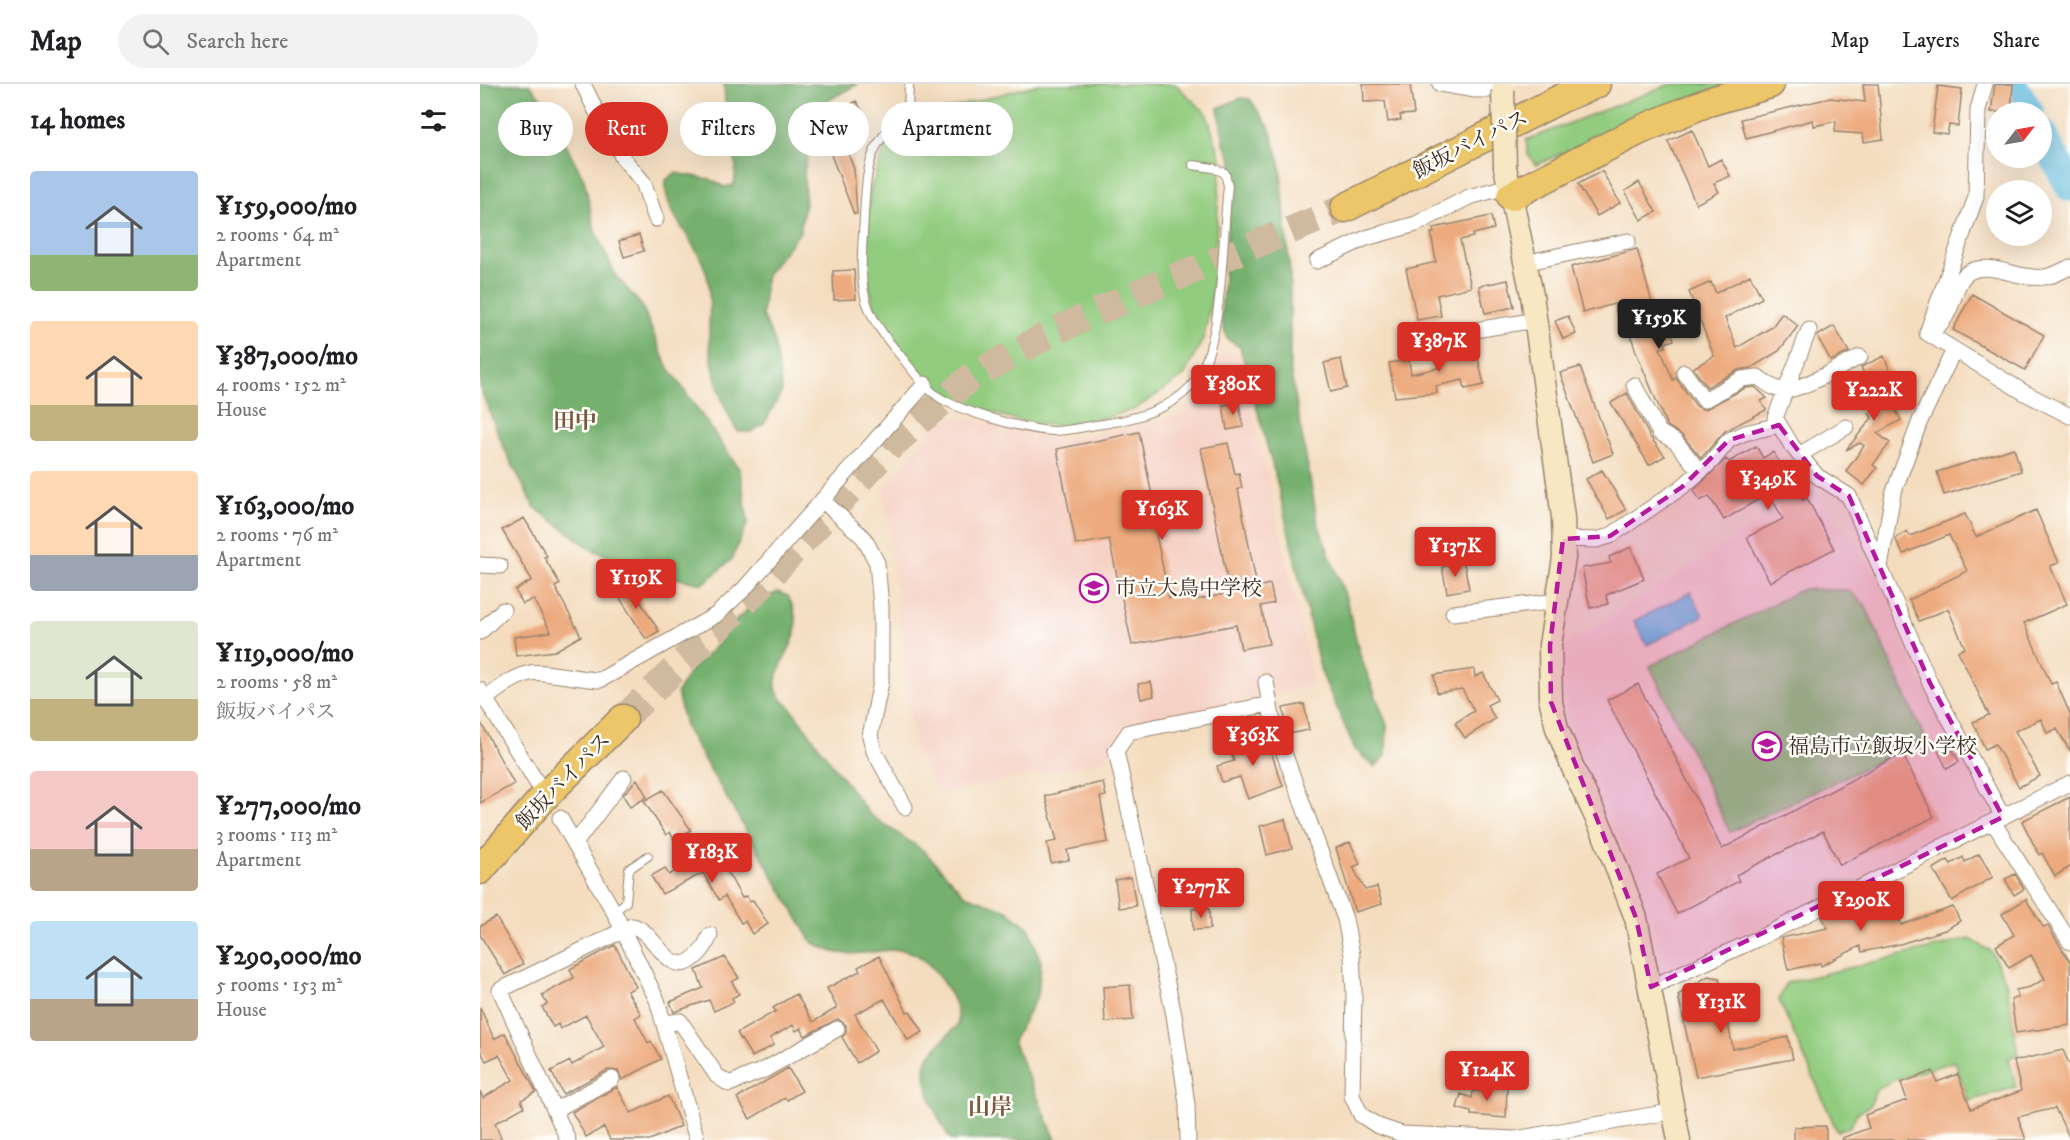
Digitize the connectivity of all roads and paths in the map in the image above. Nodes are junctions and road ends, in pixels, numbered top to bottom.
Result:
1 (583, 84) edge
2 (909, 84) edge
3 (1440, 84) edge
4 (1596, 84) edge
5 (1770, 84) edge
6 (1985, 84) edge
7 (1504, 87) edge
8 (1193, 165) dead end
9 (1508, 183) junction
10 (1345, 208) tunnel mouth
11 (656, 219) dead end
12 (1628, 241) dead end
13 (1317, 261) dead end
14 (1524, 263) junction
15 (2070, 267) edge
16 (1536, 320) junction
17 (1809, 330) dead end
18 (1927, 333) junction
19 (1426, 334) dead end
20 (1954, 350) junction
21 (1860, 357) dead end
22 (1684, 372) dead end
23 (925, 384) junction
24 (1634, 385) dead end
25 (1784, 391) junction
26 (2070, 416) edge
27 (1779, 425) junction
28 (1846, 427) dead end
29 (1799, 455) junction
30 (1700, 472) junction
31 (822, 500) junction
32 (1563, 539) junction
33 (480, 565) edge
34 (500, 566) dead end
35 (1880, 567) junction
36 (1558, 601) junction
37 (503, 610) dead end
38 (1453, 613) dead end
39 (480, 632) edge
40 (1266, 682) dead end
41 (482, 694) edge
42 (1270, 704) junction
43 (623, 719) tunnel mouth
44 (624, 778) dead end
45 (537, 783) dead end
46 (2070, 783) edge
47 (905, 807) dead end
48 (560, 818) dead end
49 (1998, 819) junction
50 (576, 842) junction
51 (648, 856) dead end
52 (480, 870) edge
53 (614, 912) junction
54 (622, 929) junction
55 (710, 935) dead end
56 (2070, 942) edge
57 (1652, 987) junction
58 (664, 1023) junction
59 (837, 1029) dead end
60 (612, 1079) dead end
61 (555, 1110) junction
62 (1675, 1112) junction
63 (1515, 1139) edge
64 (568, 1140) edge
65 (697, 1140) edge
66 (1188, 1140) edge
67 (1679, 1140) edge

1 - 11 street
2 - 23 lane
3 - 7 street
4 - 10 highway, 飯坂バイパス
5 - 9 highway
6 - 18 street
7 - 9 street, bridge
8 - 23 lane
9 - 13 street
9 - 14 street
12 - 14 street
14 - 16 street
15 - 18 street
16 - 19 street
16 - 32 street
17 - 25 street
18 - 20 street
20 - 26 street
20 - 35 street
21 - 25 street
22 - 25 street
23 - 31 street
24 - 30 street
25 - 27 street
27 - 29 street
27 - 30 street
28 - 29 street
29 - 35 street
30 - 32 street
31 - 41 street
31 - 47 street
32 - 36 street
33 - 34 street
35 - 49 street
36 - 38 street
36 - 57 street
37 - 39 street
40 - 42 street
41 - 45 street
42 - 63 street
42 - 66 street
43 - 52 highway, 飯坂バイパス
44 - 50 street
46 - 49 street
48 - 50 street
49 - 56 street
49 - 57 street
50 - 53 street
51 - 53 lane
53 - 54 street
54 - 55 street
54 - 58 street
54 - 61 street
57 - 62 street
58 - 59 street
58 - 65 street
60 - 61 street
61 - 64 street
62 - 63 street
62 - 67 street

